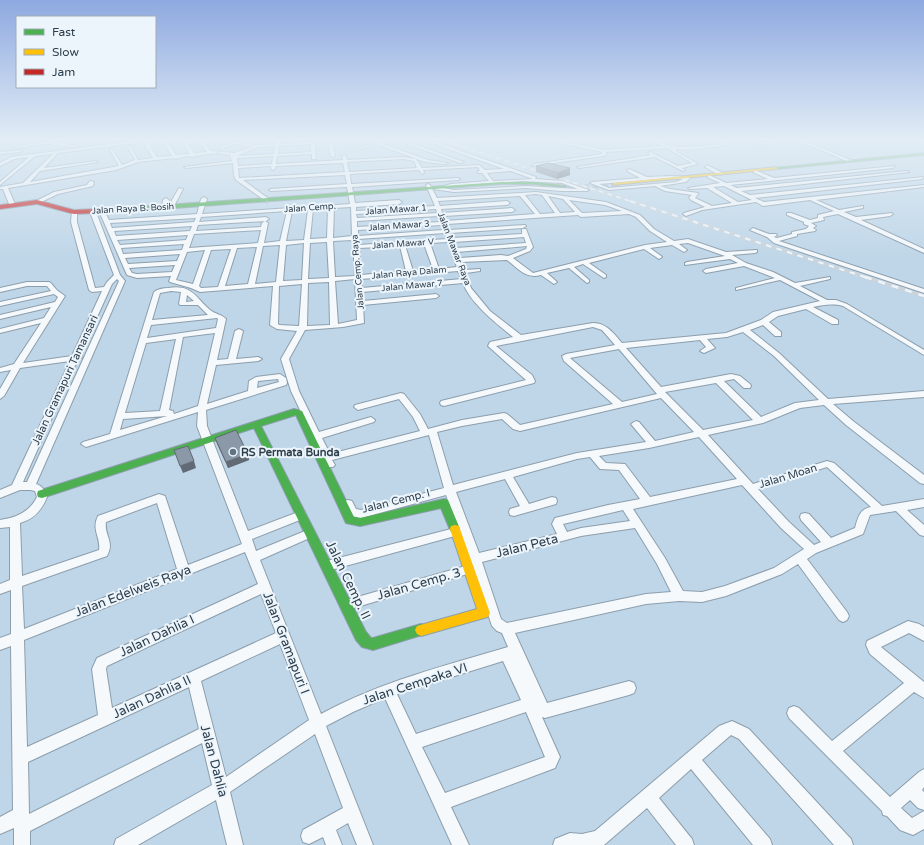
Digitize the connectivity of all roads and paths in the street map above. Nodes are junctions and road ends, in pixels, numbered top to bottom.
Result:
1 (29, 180) edge
2 (49, 180) edge
3 (240, 180) edge
4 (349, 180) edge
5 (426, 180) edge
6 (466, 180) edge
7 (516, 180) edge
8 (527, 180) edge
9 (541, 180) edge
10 (627, 180) edge
11 (676, 180) edge
12 (684, 180) edge
13 (718, 180) edge
14 (759, 180) edge
15 (776, 180) edge
16 (829, 180) edge
17 (853, 180) edge
18 (902, 180) edge
19 (92, 182) dead end
20 (287, 182) dead end
21 (492, 182) joint
22 (545, 182) junction
23 (272, 183) joint
24 (25, 184) junction
25 (725, 184) junction
26 (616, 185) tunnel mouth
27 (656, 185) junction
28 (863, 185) junction
29 (430, 186) junction
30 (708, 186) junction
31 (786, 186) junction
32 (924, 186) edge
33 (3, 188) edge
34 (690, 188) dead end
35 (181, 189) dead end
36 (497, 189) junction
37 (271, 190) junction
38 (351, 190) junction
39 (564, 190) junction
40 (736, 190) junction
41 (878, 191) junction
42 (398, 192) junction
43 (800, 192) junction
44 (521, 194) junction
45 (544, 195) junction
46 (502, 196) junction
47 (748, 197) junction
48 (812, 199) junction
49 (268, 200) junction
50 (435, 200) junction
51 (756, 201) junction
52 (37, 202) junction
53 (204, 202) junction
54 (399, 202) junction
55 (507, 203) junction
56 (733, 203) junction
57 (12, 204) junction
58 (607, 204) junction
59 (167, 205) junction
60 (353, 205) junction
61 (331, 206) junction
62 (0, 207) edge
63 (438, 207) junction
64 (710, 207) junction
65 (861, 207) dead end
66 (311, 208) junction
67 (573, 208) junction
68 (290, 209) junction
69 (400, 210) junction
70 (512, 210) junction
71 (736, 210) dead end
72 (267, 211) junction
73 (74, 212) junction
74 (98, 212) junction
75 (630, 212) junction
76 (840, 212) junction
77 (353, 213) junction
78 (558, 214) junction
79 (580, 214) junction
80 (686, 214) dead end
81 (789, 214) dead end
82 (890, 214) dead end
83 (441, 215) junction
84 (538, 215) junction
85 (199, 216) junction
86 (517, 218) junction
87 (266, 219) junction
88 (856, 219) junction
89 (354, 220) junction
90 (107, 222) junction
91 (810, 222) junction
92 (444, 223) junction
93 (196, 224) junction
94 (523, 226) junction
95 (264, 228) junction
96 (354, 229) junction
97 (110, 230) junction
98 (754, 230) dead end
99 (192, 232) junction
100 (447, 232) junction
101 (785, 233) dead end
102 (526, 235) junction
103 (769, 236) junction
104 (114, 238) junction
105 (355, 238) junction
106 (330, 239) junction
107 (776, 240) junction
108 (307, 241) junction
109 (450, 241) junction
110 (188, 242) junction
111 (427, 242) junction
112 (671, 242) junction
113 (283, 243) junction
114 (402, 244) junction
115 (260, 245) junction
116 (117, 247) junction
117 (234, 247) junction
118 (355, 247) junction
119 (529, 247) junction
120 (645, 247) junction
121 (209, 248) junction
122 (454, 250) junction
123 (684, 250) dead end
124 (185, 251) junction
125 (755, 251) dead end
126 (924, 251) edge
127 (122, 256) junction
128 (729, 256) junction
129 (659, 257) dead end
130 (507, 258) junction
131 (458, 260) junction
132 (584, 262) junction
133 (180, 263) junction
134 (687, 264) dead end
135 (744, 264) junction
136 (126, 266) junction
137 (570, 266) junction
138 (462, 270) junction
139 (478, 270) dead end
140 (437, 271) junction
141 (543, 272) junction
142 (706, 272) dead end
143 (410, 273) junction
144 (175, 274) junction
145 (117, 275) junction
146 (604, 276) dead end
147 (357, 277) junction
148 (781, 278) junction
149 (828, 278) dead end
150 (332, 280) junction
151 (587, 281) dead end
152 (466, 282) junction
153 (554, 282) dead end
154 (38, 283) junction
155 (306, 283) junction
156 (278, 284) junction
157 (794, 285) junction
158 (196, 286) junction
159 (251, 287) junction
160 (106, 289) junction
161 (221, 289) junction
162 (738, 289) dead end
163 (0, 290) edge
164 (185, 290) junction
165 (359, 290) junction
166 (924, 291) edge
167 (55, 292) junction
168 (0, 293) edge
169 (436, 296) dead end
170 (826, 302) junction
171 (200, 303) junction
172 (360, 303) junction
173 (0, 304) edge
174 (56, 304) junction
175 (808, 307) junction
176 (218, 316) junction
177 (0, 317) edge
178 (46, 320) junction
179 (764, 322) junction
180 (835, 322) dead end
181 (147, 323) junction
182 (28, 325) junction
183 (334, 326) junction
184 (303, 327) junction
185 (744, 329) junction
186 (220, 330) junction
187 (0, 331) edge
188 (239, 331) dead end
189 (778, 334) dead end
190 (180, 336) junction
191 (520, 338) junction
192 (702, 338) junction
193 (143, 341) junction
194 (30, 345) junction
195 (620, 346) junction
196 (704, 351) dead end
197 (924, 353) edge
198 (89, 356) junction
199 (75, 358) junction
200 (258, 359) dead end
201 (231, 362) junction
202 (212, 364) junction
203 (17, 366) junction
204 (0, 370) edge
205 (718, 380) junction
206 (747, 386) dead end
207 (252, 392) dead end
208 (1, 393) edge
209 (661, 393) junction
210 (924, 394) edge
211 (825, 402) junction
212 (444, 403) dead end
213 (620, 405) junction
214 (358, 407) dead end
215 (197, 409) junction
216 (164, 413) junction
217 (120, 416) junction
218 (370, 420) dead end
219 (760, 421) junction
220 (256, 424) junction
221 (636, 424) dead end
222 (429, 431) junction
223 (114, 434) junction
224 (702, 434) junction
225 (317, 436) junction
226 (207, 440) junction
227 (86, 444) dead end
228 (653, 444) junction
229 (592, 453) junction
230 (327, 458) junction
231 (507, 474) junction
232 (924, 480) edge
233 (748, 484) junction
234 (30, 486) junction
235 (6, 489) edge
236 (450, 491) junction
237 (42, 494) junction
238 (552, 501) dead end
239 (648, 502) junction
240 (924, 503) edge
241 (626, 506) junction
242 (526, 508) junction
243 (898, 508) junction
244 (880, 510) junction
245 (514, 512) dead end
246 (301, 515) junction
247 (805, 518) dead end
248 (15, 521) junction
249 (0, 524) edge
250 (636, 524) junction
251 (455, 532) junction
252 (924, 532) edge
253 (310, 533) junction
254 (564, 537) junction
255 (829, 543) junction
256 (249, 547) junction
257 (812, 550) junction
258 (800, 558) junction
259 (475, 559) junction
260 (327, 566) junction
261 (469, 570) junction
262 (184, 572) junction
263 (16, 583) junction
264 (264, 587) junction
265 (0, 589) edge
266 (679, 596) junction
267 (347, 605) junction
268 (478, 615) joint
269 (843, 616) dead end
270 (507, 629) junction
271 (924, 635) edge
272 (284, 636) junction
273 (17, 637) junction
274 (0, 644) edge
275 (511, 652) junction
276 (193, 677) junction
277 (919, 687) edge
278 (629, 688) dead end
279 (388, 690) junction
280 (530, 704) junction
281 (794, 714) dead end
282 (106, 718) junction
283 (318, 724) junction
284 (207, 733) junction
285 (412, 743) junction
286 (831, 751) junction
287 (20, 758) junction
288 (692, 759) junction
289 (924, 777) edge
290 (222, 788) junction
291 (910, 790) junction
292 (648, 797) junction
293 (442, 802) junction
294 (924, 802) edge
295 (889, 809) junction
296 (352, 812) junction
297 (924, 819) edge
298 (22, 820) junction
299 (0, 826) edge
300 (327, 826) junction
301 (309, 836) dead end
302 (601, 842) edge
303 (580, 843) edge
304 (22, 845) edge
305 (122, 845) edge
306 (235, 845) edge
307 (334, 845) edge
308 (365, 845) edge
309 (461, 845) edge
310 (561, 845) edge
311 (686, 845) edge
312 (764, 845) edge
313 (845, 845) edge

1 - 24 street
2 - 24 street
3 - 49 street
4 - 38 street, Jalan Cemp. Raya
5 - 29 street, Jalan Mawar Raya
6 - 29 street
7 - 21 street, Jalan Raya B. Bosih
8 - 22 street, Jalan Raya B. Bosih
9 - 22 street
10 - 27 street
11 - 26 street
12 - 27 street
13 - 25 street
14 - 25 street
15 - 31 street
16 - 31 street
17 - 28 street
18 - 28 street
19 - 52 street
20 - 23 street
21 - 29 street, Jalan Raya B. Bosih
22 - 39 street, Jalan Raya B. Bosih
23 - 37 street
24 - 33 street
25 - 30 street
25 - 40 street
27 - 64 street
28 - 41 street
28 - 43 street
29 - 36 street, Jalan Raya B. Bosih
29 - 38 street
29 - 39 street
29 - 42 street, Jalan Raya B. Bosih
29 - 50 street, Jalan Mawar Raya
30 - 34 street
30 - 56 street
31 - 40 street
31 - 43 street
32 - 41 street
33 - 57 street
35 - 59 street
36 - 39 street, Jalan Raya B. Bosih
36 - 46 street
37 - 38 street
37 - 49 street
38 - 42 street, Jalan Raya B. Bosih
38 - 49 street, Jalan Raya B. Bosih
38 - 60 street, Jalan Cemp. Raya
39 - 45 street
39 - 58 street
39 - 67 street
40 - 47 street
41 - 48 street
42 - 54 street
43 - 47 street
43 - 48 street
44 - 45 street
44 - 46 street
44 - 84 street
45 - 78 street
46 - 50 street
46 - 55 street
47 - 51 street
48 - 51 street
48 - 76 street
49 - 53 street, Jalan Raya B. Bosih
49 - 72 street
50 - 63 street, Jalan Mawar Raya
51 - 56 street
52 - 57 street, Jalan Raya B. Bosih
52 - 73 street, Jalan Raya B. Bosih
53 - 59 street, Jalan Raya B. Bosih
53 - 85 street
54 - 60 street, Jalan Cemp.
54 - 69 street
55 - 63 street, Jalan Mawar 1
55 - 70 street
56 - 64 street
56 - 71 street
57 - 62 street, Jalan Raya B. Bosih
58 - 67 street
58 - 75 street
59 - 74 street, Jalan Raya B. Bosih
60 - 61 street, Jalan Cemp.
60 - 77 street, Jalan Cemp. Raya
61 - 66 street, Jalan Cemp.
61 - 106 street
63 - 69 street, Jalan Mawar 1
63 - 83 street, Jalan Mawar Raya
64 - 80 street
65 - 76 street
66 - 68 street, Jalan Cemp.
66 - 108 street
67 - 79 street
68 - 72 street, Jalan Cemp.
68 - 113 street
69 - 77 street, Jalan Mawar 1
70 - 83 street
70 - 86 street
72 - 85 street, Jalan Cemp.
72 - 87 street
73 - 74 street, Jalan Raya B. Bosih
73 - 160 street
74 - 90 street
74 - 145 street, Jalan Gramapuri Tamansari
75 - 79 street, Jalan Mawar 3
75 - 112 street
76 - 88 street
76 - 91 street
77 - 89 street, Jalan Cemp. Raya
78 - 79 street, Jalan Mawar 3
78 - 84 street, Jalan Mawar 3
81 - 91 street
82 - 88 street
83 - 89 street
83 - 92 street, Jalan Mawar Raya
84 - 86 street, Jalan Mawar 3
85 - 90 street, Jalan Cemp.
85 - 93 street
86 - 92 street, Jalan Mawar 3
86 - 94 street
87 - 93 street
87 - 95 street
88 - 126 street
89 - 96 street, Jalan Cemp. Raya
90 - 97 street
91 - 107 street
92 - 96 street, Jalan Mawar 3
92 - 100 street, Jalan Mawar Raya
93 - 97 street
93 - 99 street
94 - 100 street
94 - 102 street
95 - 99 street
95 - 115 street
96 - 105 street, Jalan Cemp. Raya
97 - 104 street
98 - 103 street
99 - 104 street
99 - 110 street
100 - 105 street
100 - 109 street, Jalan Mawar Raya
101 - 103 street
102 - 109 street, Jalan Mawar V
102 - 119 street
103 - 107 street
104 - 116 street
105 - 106 street
105 - 118 street, Jalan Cemp. Raya
106 - 108 street
106 - 150 street
107 - 166 street
108 - 113 street
108 - 155 street
109 - 111 street, Jalan Mawar V
109 - 122 street, Jalan Mawar Raya
110 - 116 street
110 - 124 street
111 - 114 street, Jalan Mawar V
111 - 140 street
112 - 120 street
112 - 123 street
112 - 128 street
113 - 115 street
113 - 156 street
114 - 118 street, Jalan Mawar V
114 - 143 street
115 - 117 street
115 - 159 street
116 - 127 street
117 - 121 street
117 - 161 street
118 - 147 street, Jalan Cemp. Raya
119 - 122 street
119 - 130 street
120 - 129 street
120 - 132 street
121 - 124 street
121 - 158 street
122 - 131 street, Jalan Mawar Raya
124 - 127 street
124 - 133 street
125 - 128 street
127 - 136 street
128 - 134 street
128 - 135 street
130 - 131 street
130 - 141 street
131 - 138 street, Jalan Mawar Raya
132 - 137 street
132 - 146 street
133 - 136 street
133 - 144 street
135 - 142 street
135 - 148 street
136 - 144 street
137 - 141 street
137 - 151 street
138 - 139 street, Jalan Raya Dalam
138 - 140 street, Jalan Raya Dalam
138 - 152 street, Jalan Mawar Raya
140 - 143 street, Jalan Raya Dalam
141 - 153 street
143 - 147 street, Jalan Raya Dalam
144 - 158 street, Jalan Raya Dalam
145 - 160 street, Jalan Gramapuri Tamansari
145 - 198 street, Jalan Gramapuri Tamansari
147 - 150 street, Jalan Raya Dalam
147 - 165 street, Jalan Cemp. Raya
148 - 157 street
148 - 162 street
149 - 157 street
150 - 155 street, Jalan Raya Dalam
150 - 183 street
152 - 165 street, Jalan Mawar 7
152 - 191 street, Jalan Mawar Raya
154 - 163 street
154 - 167 street
154 - 168 street
155 - 156 street, Jalan Raya Dalam
155 - 184 street
156 - 159 street, Jalan Raya Dalam
156 - 184 street
157 - 170 street
158 - 161 street, Jalan Raya Dalam
159 - 161 street, Jalan Raya Dalam
160 - 199 street, Jalan Gramapuri Tamansari
164 - 171 street
164 - 171 street
164 - 181 street
165 - 172 street, Jalan Cemp. Raya
167 - 173 street
167 - 174 street
169 - 172 street
170 - 175 street
170 - 197 street
171 - 176 street
172 - 183 street, Jalan Cemp. Raya
174 - 177 street
174 - 178 street
175 - 179 street
175 - 180 street
176 - 181 street
176 - 186 street
178 - 182 street
178 - 194 street
179 - 185 street
179 - 189 street
181 - 193 street
182 - 187 street
182 - 194 street
183 - 184 street
184 - 225 street
185 - 192 street
185 - 211 street
186 - 190 street
186 - 202 street, Jalan Gramapuri I
188 - 201 street
190 - 193 street
190 - 216 street
191 - 195 street
191 - 212 street
192 - 195 street
192 - 196 street
193 - 217 street
194 - 203 street
195 - 209 street
195 - 213 street
198 - 199 street
198 - 234 street, Jalan Gramapuri Tamansari
199 - 203 street
199 - 235 street, Jalan Gramapuri Tamansari
200 - 201 street
201 - 202 street
202 - 215 street, Jalan Gramapuri I
203 - 204 street
203 - 208 street
205 - 206 street
205 - 209 street
205 - 219 street
207 - 215 street
209 - 213 street
209 - 224 street
210 - 211 street
211 - 219 street
211 - 232 street
213 - 222 street
214 - 222 street
215 - 216 street
215 - 223 street
215 - 226 street, Jalan Gramapuri I
216 - 217 street
217 - 223 street
218 - 225 street
219 - 224 street
220 - 226 street
220 - 246 street, Jalan Cemp. II
220 - 251 street, Jalan Cemp. I
221 - 228 street
222 - 230 street
222 - 236 street
223 - 227 street
224 - 228 street
224 - 233 street
225 - 230 street
226 - 237 street
226 - 256 street, Jalan Gramapuri I
228 - 229 street
229 - 231 street
229 - 239 street
230 - 236 street
231 - 236 street
231 - 242 street
233 - 239 street
233 - 244 street, Jalan Moan
233 - 257 street
234 - 235 street
234 - 237 street
236 - 259 street
237 - 248 street
238 - 242 street
239 - 241 street
240 - 243 street
241 - 250 street
241 - 254 street, Jalan Peta
242 - 245 street
243 - 244 street
243 - 252 street
244 - 255 street
246 - 253 street, Jalan Cemp. II
246 - 256 street
247 - 255 street
248 - 249 street
248 - 263 street
250 - 254 street
250 - 266 street
251 - 260 street
251 - 261 street, Jalan Cemp. I
253 - 256 street
253 - 260 street, Jalan Cemp. II
254 - 259 street, Jalan Peta
255 - 257 street
256 - 262 street, Jalan Edelweis Raya
256 - 264 street, Jalan Gramapuri I
257 - 258 street
258 - 266 street
258 - 269 street
259 - 270 street
260 - 267 street, Jalan Cemp. II
261 - 267 street, Jalan Cemp. 3
261 - 268 street, Jalan Cemp. I
262 - 263 street
262 - 273 street, Jalan Edelweis Raya
263 - 265 street
263 - 273 street
264 - 272 street, Jalan Gramapuri I
264 - 282 street, Jalan Dahlia I
266 - 270 street
267 - 268 street, Jalan Cemp. II
270 - 275 street
271 - 277 street
272 - 276 street, Jalan Dahlia II
272 - 283 street, Jalan Gramapuri I
273 - 274 street, Jalan Edelweis Raya
273 - 287 street
275 - 278 street
275 - 279 street, Jalan Cempaka VI
275 - 280 street
276 - 282 street, Jalan Dahlia II
276 - 284 street, Jalan Dahlia
277 - 286 street
279 - 283 street, Jalan Cempaka VI
279 - 285 street
280 - 285 street
280 - 293 street
281 - 286 street
282 - 287 street, Jalan Dahlia II
283 - 290 street, Jalan Cempaka VI
283 - 296 street, Jalan Gramapuri I
284 - 290 street, Jalan Dahlia
284 - 298 street
285 - 293 street
286 - 295 street
287 - 298 street
288 - 292 street
288 - 312 street
288 - 313 street
289 - 291 street
290 - 305 street, Jalan Cempaka VI
290 - 306 street, Jalan Dahlia
291 - 294 street
291 - 295 street
292 - 302 street
292 - 311 street
293 - 309 street
295 - 297 street
296 - 300 street
296 - 308 street, Jalan Gramapuri I
298 - 299 street
298 - 304 street
300 - 301 street
300 - 307 street
302 - 303 street
303 - 310 street

